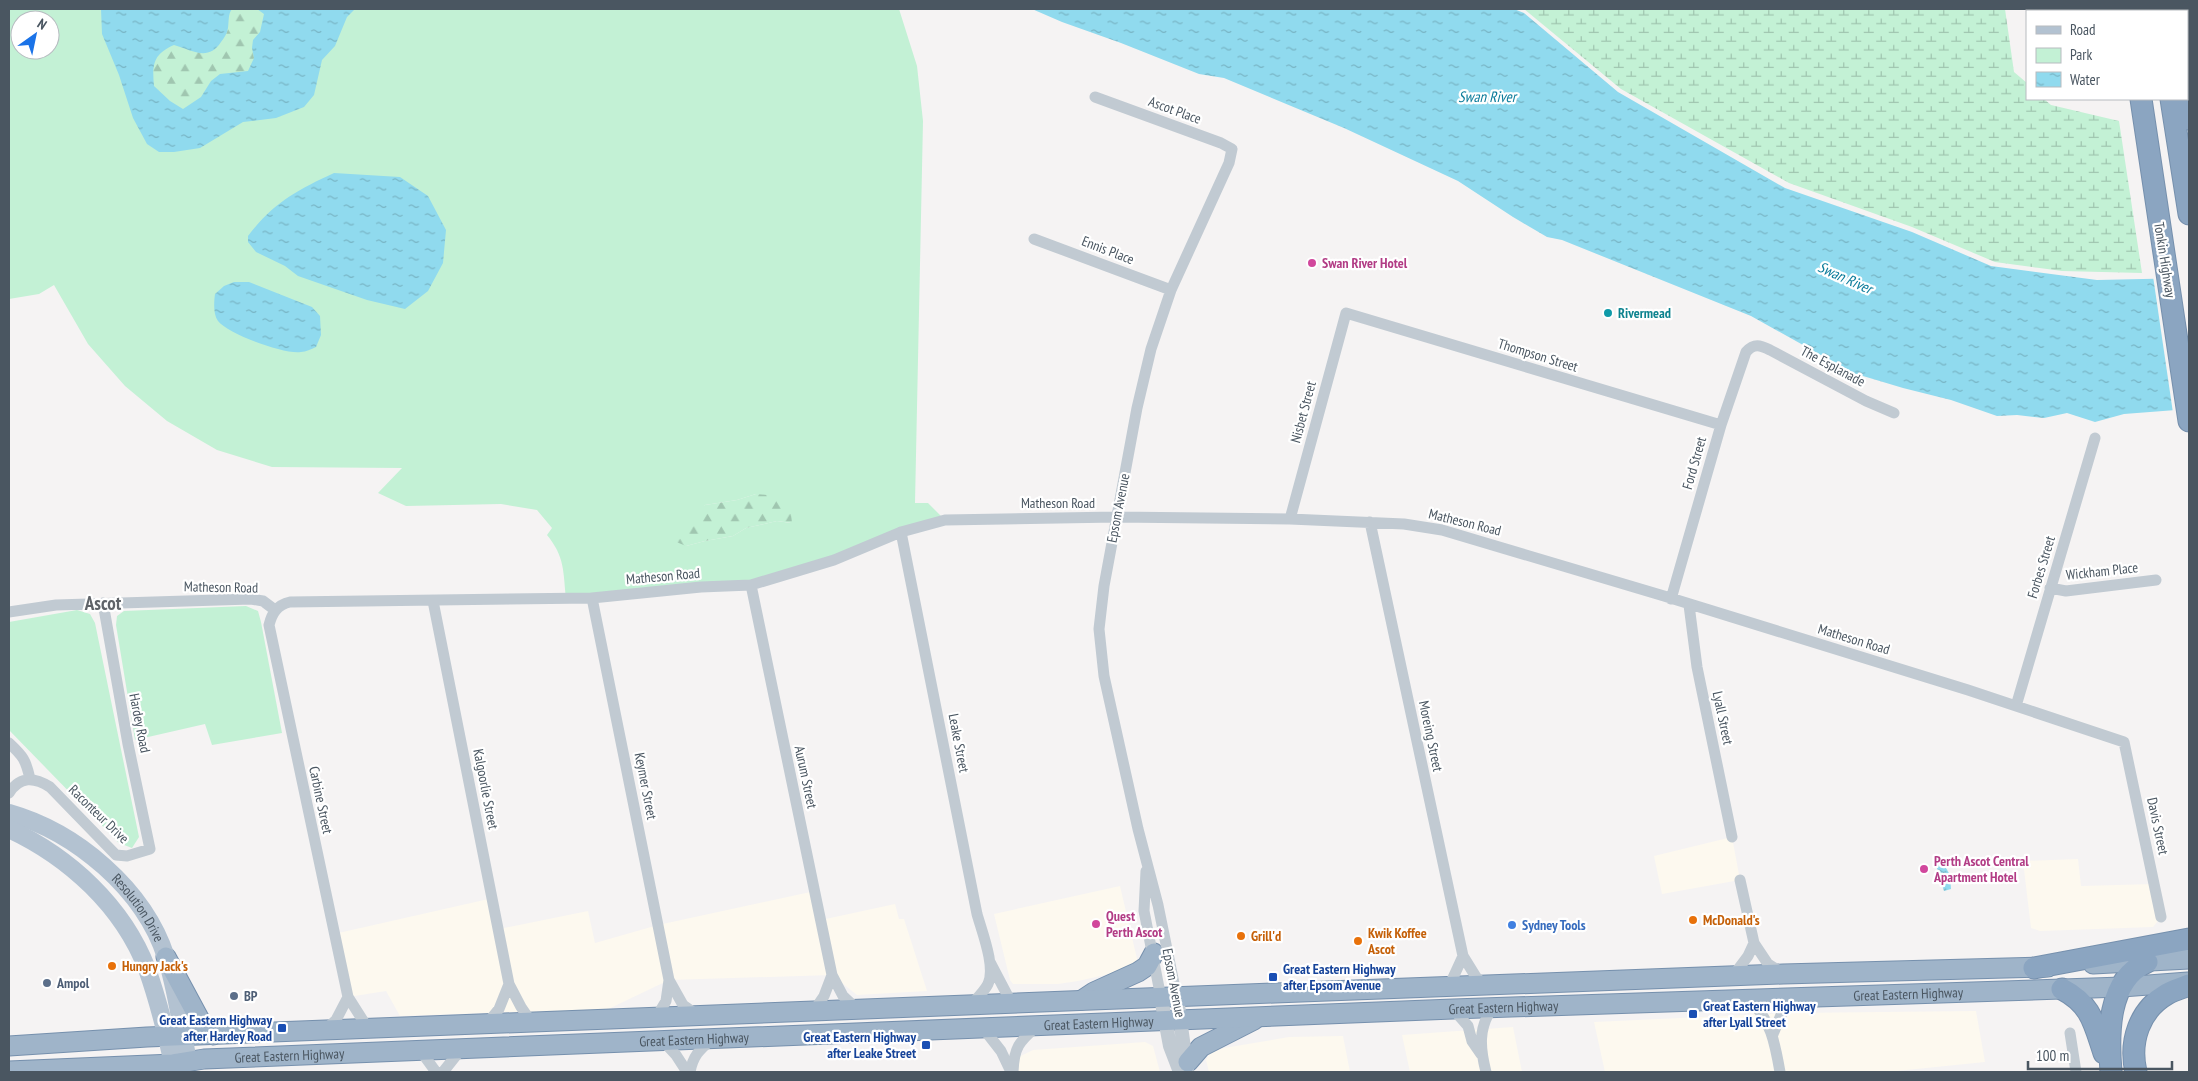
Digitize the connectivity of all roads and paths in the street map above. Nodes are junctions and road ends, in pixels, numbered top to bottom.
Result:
1 (1095, 97) dead end
2 (2141, 100) edge
3 (2155, 100) edge
4 (2171, 100) edge
5 (2186, 100) edge
6 (2189, 119) edge
7 (1229, 163) joint
8 (2189, 214) edge
9 (1034, 238) dead end
10 (1171, 290) junction
11 (1346, 313) joint
12 (2189, 325) edge
13 (1758, 345) joint
14 (1894, 413) dead end
15 (2189, 421) edge
16 (1721, 426) junction
17 (2095, 438) dead end
18 (1116, 517) junction
19 (1290, 519) junction
20 (1370, 522) junction
21 (900, 532) junction
22 (2156, 580) dead end
23 (751, 585) junction
24 (2050, 588) junction
25 (592, 598) junction
26 (1672, 598) junction
27 (433, 601) junction
28 (103, 603) junction
29 (1689, 605) junction
30 (275, 610) junction
31 (9, 612) edge
32 (2016, 706) junction
33 (2124, 742) joint
34 (9, 743) edge
35 (30, 779) junction
36 (9, 793) edge
37 (9, 813) edge
38 (9, 828) edge
39 (1732, 837) dead end
40 (150, 848) joint
41 (1147, 866) junction
42 (1740, 880) dead end
43 (2161, 917) dead end
44 (2189, 939) edge
45 (1754, 943) junction
46 (1154, 953) junction
47 (1463, 956) junction
48 (166, 957) junction
49 (2189, 959) edge
50 (989, 960) junction
51 (2147, 962) junction
52 (2034, 968) junction
53 (1837, 973) junction
54 (1783, 974) junction
55 (832, 975) junction
56 (1733, 976) junction
57 (669, 980) junction
58 (1568, 983) junction
59 (2189, 983) edge
60 (509, 984) junction
61 (1485, 986) junction
62 (1446, 987) junction
63 (2122, 987) junction
64 (2062, 989) junction
65 (1967, 992) junction
66 (348, 997) junction
67 (1169, 998) junction
68 (1793, 998) junction
69 (1749, 999) junction
70 (1712, 1000) junction
71 (1081, 1001) junction
72 (1012, 1004) junction
73 (970, 1006) junction
74 (1492, 1008) junction
75 (1453, 1009) junction
76 (858, 1010) junction
77 (813, 1012) junction
78 (698, 1016) junction
79 (1259, 1017) junction
80 (656, 1018) junction
81 (1174, 1021) junction
82 (532, 1023) junction
83 (486, 1025) junction
84 (1038, 1026) junction
85 (983, 1028) junction
86 (370, 1030) junction
87 (324, 1031) junction
88 (2070, 1033) dead end
89 (1773, 1034) junction
90 (213, 1035) junction
91 (175, 1036) junction
92 (712, 1040) junction
93 (663, 1041) junction
94 (9, 1046) edge
95 (462, 1048) junction
96 (420, 1050) junction
97 (1482, 1056) junction
98 (248, 1058) junction
99 (181, 1063) junction
100 (1185, 1069) edge
101 (9, 1071) edge
102 (225, 1072) edge
103 (436, 1072) edge
104 (443, 1072) edge
105 (688, 1072) edge
106 (1012, 1072) edge
107 (1486, 1072) edge
108 (1780, 1072) edge
109 (2076, 1072) edge
110 (2111, 1072) edge
111 (2136, 1072) edge

1 - 7 street, Ascot Place
2 - 15 highway, Tonkin Highway
3 - 12 highway, Tonkin Highway
4 - 8 highway
5 - 6 highway
7 - 10 street, Epsom Avenue
9 - 10 street, Ennis Place
10 - 18 street, Epsom Avenue
11 - 16 street, Thompson Street
11 - 19 street, Nisbet Street
13 - 14 street, The Esplanade
13 - 16 street, Ford Street
16 - 26 street, Ford Street
17 - 24 street, Forbes Street
18 - 19 street, Matheson Road
18 - 21 street, Matheson Road
18 - 41 street, Epsom Avenue
19 - 20 street, Matheson Road
20 - 26 street, Matheson Road
20 - 47 street, Moreing Street
21 - 23 street, Matheson Road
21 - 50 street, Leake Street
22 - 24 street, Wickham Place
23 - 25 street, Matheson Road
23 - 55 street, Aurum Street
24 - 32 street, Forbes Street
25 - 27 street, Matheson Road
25 - 57 street, Keymer Street
26 - 29 street, Matheson Road
27 - 30 street, Matheson Road
27 - 60 street, Kalgoorlie Street
28 - 30 street, Matheson Road
28 - 31 street, Matheson Road
28 - 40 street, Hardey Road
29 - 32 street, Matheson Road
29 - 39 street, Lyall Street
30 - 66 street, Carbine Street
32 - 33 street, Matheson Road
33 - 43 street, Davis Street
34 - 35 street
35 - 36 street
35 - 40 street, Raconteur Drive
37 - 48 main road, Resolution Drive
38 - 91 main road, Resolution Drive
41 - 46 street, Epsom Avenue
41 - 67 street, Epsom Avenue
42 - 45 street
44 - 52 highway
45 - 54 street
45 - 56 street
46 - 67 street, Epsom Avenue
46 - 71 highway
47 - 61 street, Moreing Street
47 - 62 street
48 - 90 highway
48 - 91 main road, Resolution Drive
49 - 51 highway, Great Eastern Highway
50 - 72 street, Leake Street
50 - 73 street, Leake Street
51 - 52 highway, Great Eastern Highway
51 - 63 highway
52 - 53 highway, Great Eastern Highway
53 - 54 highway, Great Eastern Highway
53 - 65 highway
54 - 56 highway, Great Eastern Highway
55 - 76 street, Aurum Street
55 - 77 street
56 - 58 highway, Great Eastern Highway
57 - 78 street, Keymer Street
57 - 80 street, Keymer Street
58 - 61 highway, Great Eastern Highway
58 - 70 highway
59 - 63 highway, Great Eastern Highway
59 - 111 highway
60 - 82 street, Kalgoorlie Street
60 - 83 street
61 - 62 highway, Great Eastern Highway
62 - 67 highway, Great Eastern Highway
63 - 64 highway, Great Eastern Highway
63 - 110 highway
64 - 65 highway, Great Eastern Highway
64 - 110 highway
65 - 68 highway, Great Eastern Highway
66 - 86 street, Carbine Street
66 - 87 street
67 - 71 highway, Great Eastern Highway
67 - 81 street, Epsom Avenue
68 - 69 highway, Great Eastern Highway
68 - 89 street
69 - 70 highway, Great Eastern Highway
69 - 89 street
70 - 74 highway, Great Eastern Highway
71 - 72 highway, Great Eastern Highway
72 - 73 highway, Great Eastern Highway
73 - 76 highway, Great Eastern Highway
74 - 75 highway, Great Eastern Highway
74 - 97 street
75 - 79 highway, Great Eastern Highway
75 - 97 street
76 - 77 highway, Great Eastern Highway
77 - 78 highway, Great Eastern Highway
78 - 80 highway, Great Eastern Highway
79 - 81 highway, Great Eastern Highway
79 - 100 highway
80 - 82 highway, Great Eastern Highway
81 - 84 highway, Great Eastern Highway
81 - 100 street, Epsom Avenue
82 - 83 highway, Great Eastern Highway
83 - 86 highway, Great Eastern Highway
84 - 85 highway, Great Eastern Highway
84 - 106 street
85 - 92 highway, Great Eastern Highway
85 - 106 street
86 - 87 highway, Great Eastern Highway
87 - 90 highway, Great Eastern Highway
88 - 109 street
89 - 108 street
90 - 91 highway, Great Eastern Highway
91 - 94 highway, Great Eastern Highway
91 - 99 main road, Resolution Drive
92 - 93 highway, Great Eastern Highway
92 - 105 street
93 - 95 highway, Great Eastern Highway
93 - 105 street
95 - 96 highway, Great Eastern Highway
95 - 104 street
96 - 98 highway, Great Eastern Highway
96 - 103 street
97 - 107 street
98 - 99 highway, Great Eastern Highway
98 - 102 highway
99 - 101 highway, Great Eastern Highway

